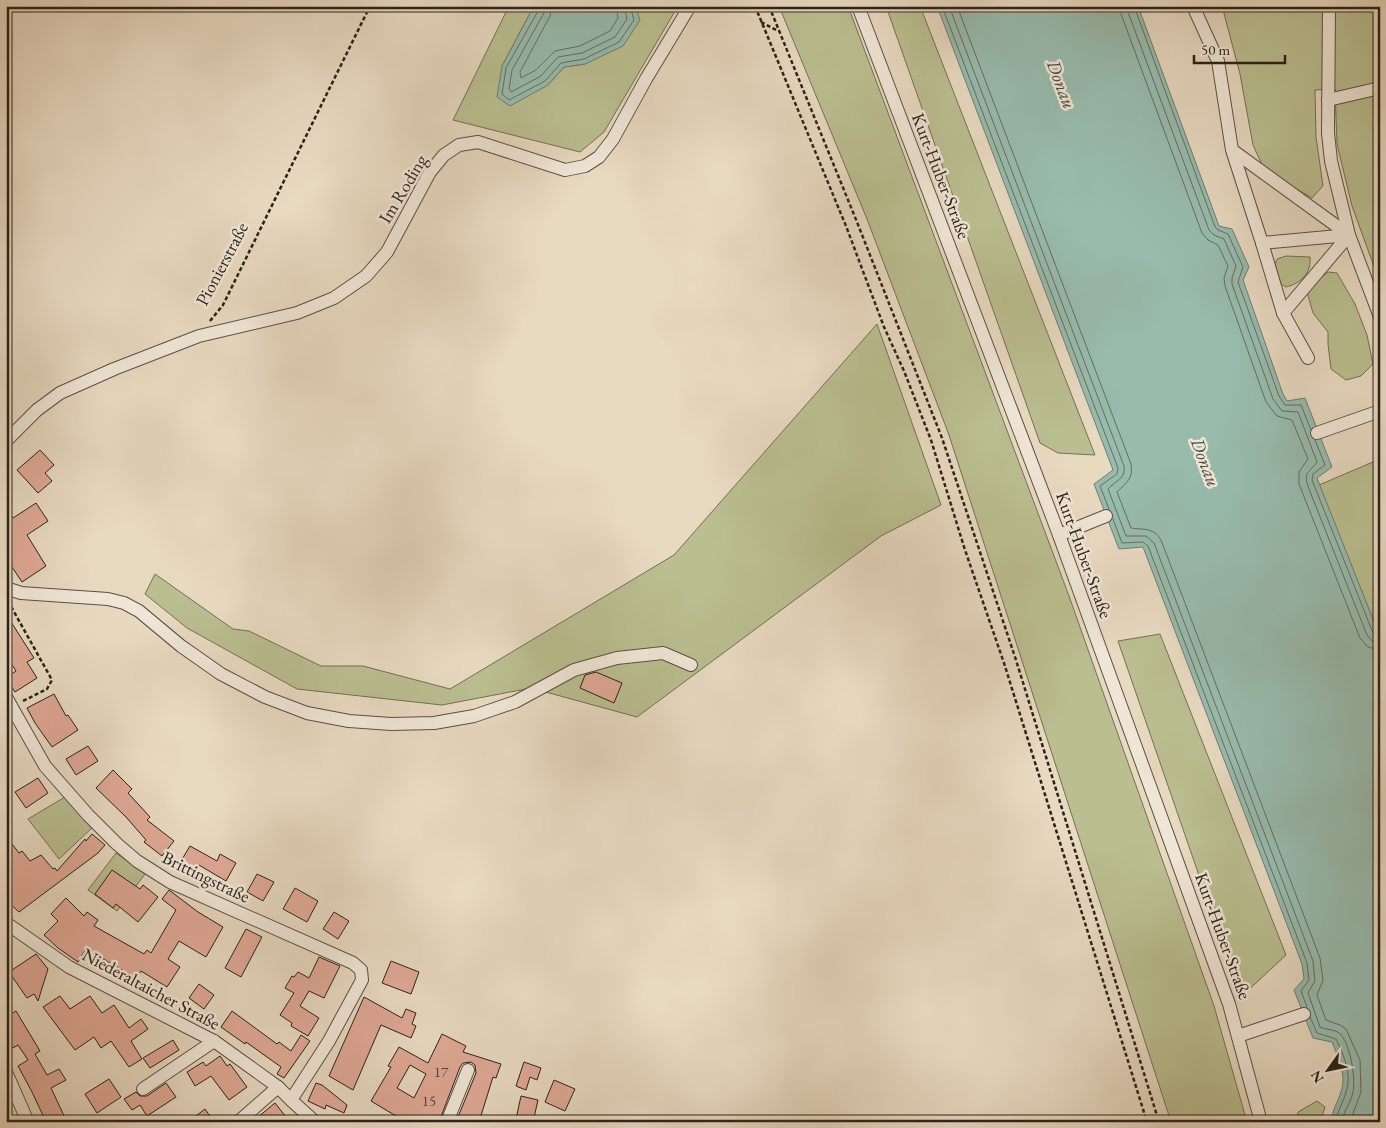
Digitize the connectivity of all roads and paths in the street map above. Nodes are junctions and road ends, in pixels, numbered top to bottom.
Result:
1 (370, 6) edge
2 (690, 6) edge
3 (738, 6) edge
4 (769, 6) edge
5 (858, 6) edge
6 (1193, 6) edge
7 (1329, 6) edge
8 (756, 8) edge
9 (762, 22) junction
10 (780, 32) junction
11 (1380, 88) edge
12 (1328, 100) junction
13 (1232, 150) junction
14 (1349, 235) junction
15 (1262, 243) junction
16 (1283, 313) junction
17 (1380, 316) edge
18 (199, 336) junction
19 (1308, 358) dead end
20 (1380, 411) edge
21 (1317, 433) dead end
22 (6, 440) edge
23 (1106, 516) dead end
24 (1059, 536) junction
25 (6, 589) edge
26 (691, 665) dead end
27 (9, 707) edge
28 (6, 924) edge
29 (1304, 1014) dead end
30 (1238, 1036) junction
31 (214, 1041) junction
32 (468, 1070) dead end
33 (6, 1072) edge
34 (278, 1087) junction
35 (143, 1089) dead end
36 (291, 1100) junction
37 (28, 1122) edge
38 (238, 1122) edge
39 (315, 1122) edge
40 (447, 1122) edge
41 (1147, 1122) edge
42 (1160, 1122) edge
43 (1261, 1122) edge

1 - 18 path, Pionierstraße
2 - 18 street, Im Roding
3 - 8 path
4 - 10 path
5 - 24 street, Kurt-Huber-Straße
6 - 13 street
7 - 12 street
8 - 9 path
9 - 10 path
9 - 41 path
10 - 42 path
11 - 12 street
12 - 14 street
13 - 14 street
13 - 15 street
14 - 15 street
14 - 16 street
14 - 17 street
15 - 16 street
16 - 19 street
18 - 22 street
20 - 21 street
23 - 24 street
24 - 30 street, Kurt-Huber-Straße
25 - 26 street
25 - 27 path
27 - 36 street, Brittingstraße
28 - 31 street, Niederaltaicher Straße
29 - 30 street
30 - 43 street, Kurt-Huber-Straße
31 - 34 street, Niederaltaicher Straße
31 - 35 street
32 - 40 street
33 - 37 street
34 - 36 street, Niederaltaicher Straße
34 - 38 street
36 - 39 street, Niederaltaicher Straße

